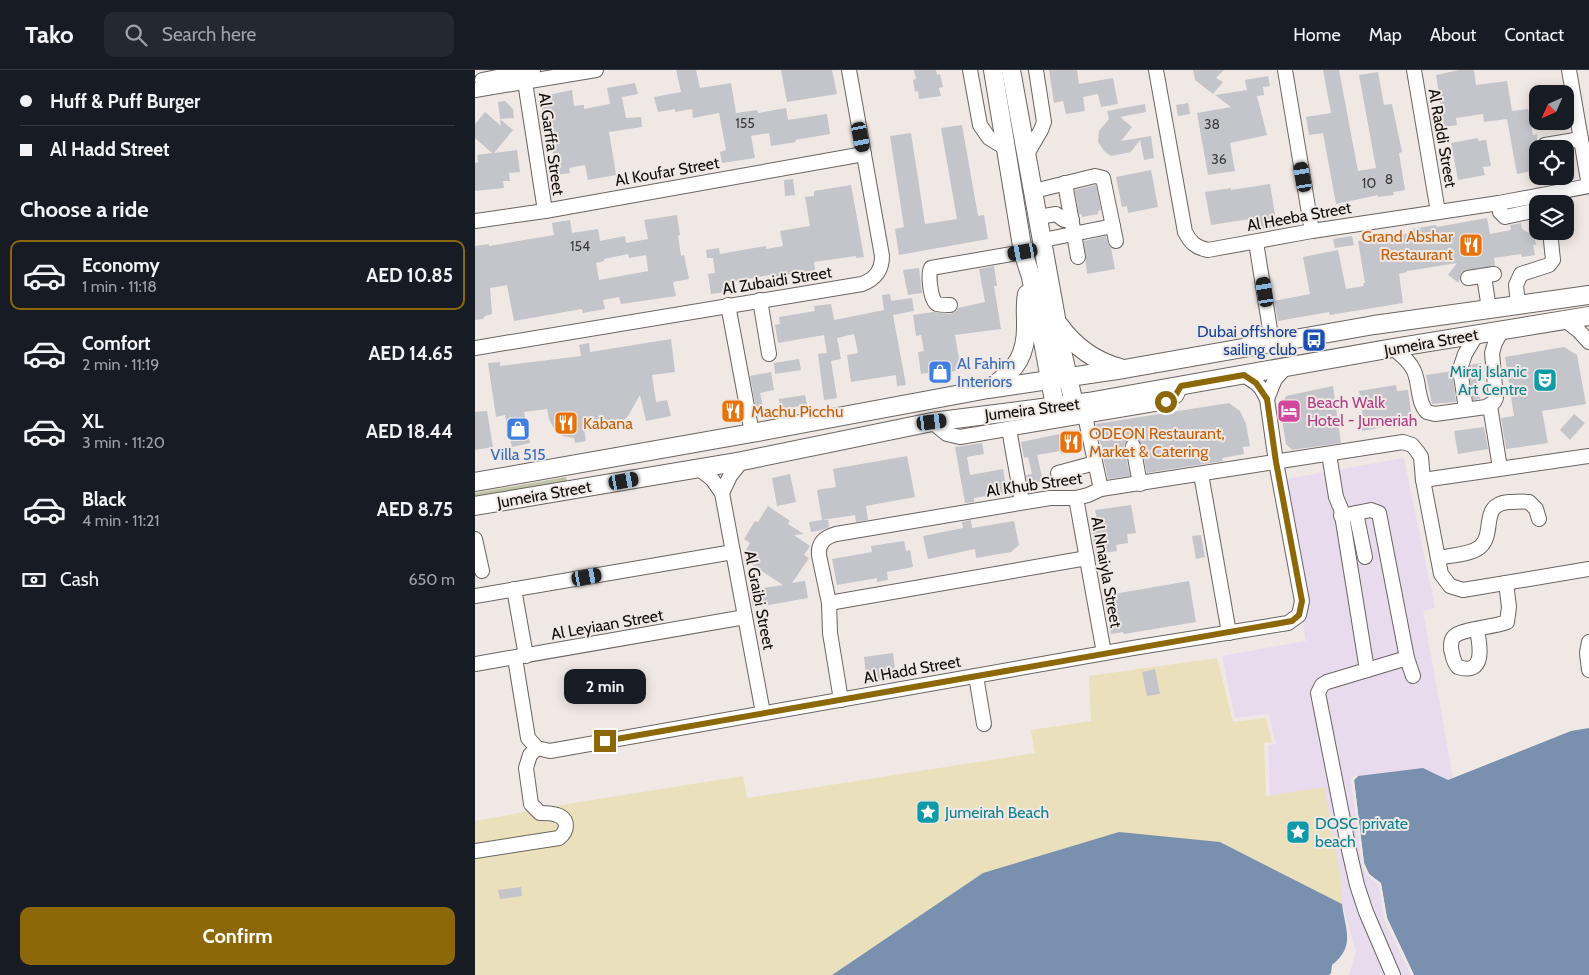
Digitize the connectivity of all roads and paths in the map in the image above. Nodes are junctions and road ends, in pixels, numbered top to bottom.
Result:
1 (596, 70) edge
2 (849, 70) edge
3 (970, 70) edge
4 (993, 70) edge
5 (1011, 70) edge
6 (1036, 70) edge
7 (1156, 70) edge
8 (1285, 70) edge
9 (1414, 70) edge
10 (1569, 70) edge
11 (563, 72) edge
12 (529, 76) edge
13 (475, 85) edge
14 (475, 90) edge
15 (1581, 139) junction
16 (1574, 140) edge
17 (1007, 149) junction
18 (864, 154) junction
19 (1027, 154) junction
20 (1065, 183) junction
21 (1589, 186) edge
22 (1034, 191) junction
23 (1499, 204) junction
24 (545, 211) junction
25 (1438, 212) junction
26 (1529, 212) edge
27 (1039, 217) junction
28 (475, 221) edge
29 (1113, 226) junction
30 (1073, 227) junction
31 (1313, 231) junction
32 (1043, 240) junction
33 (1552, 240) edge
34 (1116, 241) dead end
35 (1257, 242) junction
36 (1023, 252) junction
37 (1078, 257) dead end
38 (1031, 277) junction
39 (1468, 278) dead end
40 (1585, 293) edge
41 (760, 300) junction
42 (950, 305) dead end
43 (1518, 305) junction
44 (728, 306) junction
45 (1489, 309) junction
46 (1589, 316) edge
47 (1565, 320) junction
48 (1059, 325) junction
49 (1502, 330) junction
50 (1477, 334) junction
51 (1272, 342) junction
52 (1589, 342) edge
53 (475, 348) edge
54 (1393, 348) junction
55 (769, 354) dead end
56 (1285, 368) junction
57 (1124, 369) junction
58 (1244, 375) junction
59 (1068, 377) junction
60 (1050, 379) junction
61 (988, 388) junction
62 (1267, 399) junction
63 (1055, 406) junction
64 (1490, 406) junction
65 (1466, 409) junction
66 (1079, 410) junction
67 (932, 422) junction
68 (1009, 428) junction
69 (752, 433) junction
70 (1133, 446) dead end
71 (1333, 454) junction
72 (1589, 456) edge
73 (742, 461) junction
74 (1276, 462) junction
75 (1095, 464) junction
76 (698, 468) junction
77 (1501, 468) junction
78 (1058, 473) dead end
79 (1201, 474) junction
80 (1423, 480) junction
81 (475, 482) edge
82 (1140, 484) junction
83 (1101, 489) junction
84 (722, 493) junction
85 (1075, 498) junction
86 (1022, 502) junction
87 (475, 506) edge
88 (1341, 512) junction
89 (1356, 513) junction
90 (1539, 519) dead end
91 (475, 540) edge
92 (733, 552) junction
93 (1365, 557) dead end
94 (1087, 558) junction
95 (1438, 558) junction
96 (1589, 569) edge
97 (482, 571) dead end
98 (1506, 583) junction
99 (514, 589) junction
100 (475, 596) edge
101 (829, 603) junction
102 (745, 618) junction
103 (1477, 630) dead end
104 (1229, 633) junction
105 (1589, 642) edge
106 (1104, 653) junction
107 (520, 657) junction
108 (1407, 658) junction
109 (475, 664) edge
110 (1367, 670) junction
111 (1589, 670) edge
112 (976, 676) junction
113 (1413, 676) dead end
114 (841, 700) junction
115 (763, 713) junction
116 (984, 724) dead end
117 (537, 748) junction
118 (475, 851) edge
119 (1393, 975) edge

1 - 11 street
2 - 18 street, Al Zubaidi Street
3 - 17 street
4 - 17 main road
5 - 19 main road
6 - 19 street
7 - 35 street, Al Heeba Street
8 - 31 street
9 - 25 street, Al Raddi Street
10 - 15 street
11 - 12 street
12 - 13 street
12 - 14 street
12 - 24 street, Al Garffa Street
15 - 16 street
15 - 21 street
17 - 36 main road
18 - 24 street, Al Koufar Street
18 - 41 street, Al Zubaidi Street
19 - 22 main road
20 - 22 street
20 - 29 street
20 - 30 street
21 - 23 street, Al Heeba Street
22 - 27 main road
23 - 25 street, Al Heeba Street
23 - 26 street
24 - 28 street, Al Koufar Street
25 - 31 street, Al Heeba Street
27 - 30 street
27 - 32 main road
29 - 30 street
29 - 34 street
30 - 32 street
30 - 37 street
31 - 35 street, Al Heeba Street
32 - 48 main road
33 - 43 street
35 - 51 street
36 - 38 main road
36 - 42 street
38 - 60 main road
38 - 61 main road
39 - 45 street
40 - 43 main road, Jumeira Street
41 - 44 street, Al Zubaidi Street
41 - 55 street
43 - 45 main road, Jumeira Street
44 - 53 street, Al Zubaidi Street
44 - 69 street
45 - 51 main road, Jumeira Street
46 - 47 main road, Jumeira Street
47 - 49 main road, Jumeira Street
47 - 52 street
48 - 57 main road
48 - 59 main road
49 - 50 main road, Jumeira Street
49 - 64 street
50 - 54 main road, Jumeira Street
50 - 65 street
51 - 57 main road, Jumeira Street
54 - 56 main road, Jumeira Street
54 - 65 street
56 - 58 main road, Jumeira Street
56 - 62 street
57 - 59 main road, Jumeira Street
58 - 62 street
58 - 66 main road, Jumeira Street
59 - 60 main road, Jumeira Street
59 - 66 main road
60 - 61 main road, Jumeira Street
60 - 63 main road
61 - 69 main road, Jumeira Street
62 - 74 street
63 - 66 main road, Jumeira Street
63 - 67 main road, Jumeira Street
64 - 65 street
64 - 77 street
66 - 68 street
66 - 75 street
67 - 68 street
67 - 73 main road, Jumeira Street
68 - 86 street
69 - 81 main road, Jumeira Street
70 - 82 street
71 - 74 street, Al Khub Street
71 - 80 street, Al Khub Street
71 - 88 street
72 - 77 street
73 - 76 main road, Jumeira Street
73 - 84 street
74 - 79 street, Al Khub Street
74 - 104 street, Al Hadd Street
75 - 78 street
75 - 83 street
76 - 84 street
76 - 87 main road, Jumeira Street
77 - 80 street
79 - 82 street, Al Khub Street
79 - 104 street
80 - 95 street
82 - 83 street, Al Khub Street
83 - 85 street, Al Khub Street
84 - 92 street, Al Graibi Street
85 - 86 street, Al Khub Street
85 - 94 street, Al Nnaiyla Street
86 - 101 street, Al Khub Street
88 - 89 street
88 - 110 street
89 - 93 street
89 - 108 street
90 - 95 street
91 - 97 street
92 - 99 street
92 - 102 street, Al Graibi Street
94 - 101 street
94 - 106 street, Al Nnaiyla Street
95 - 98 street
96 - 98 street
98 - 103 street
99 - 100 street
99 - 107 street
101 - 114 street, Al Khub Street
102 - 107 street, Al Leyiaan Street
102 - 115 street, Al Graibi Street
104 - 106 street, Al Hadd Street
105 - 111 street
106 - 112 street, Al Hadd Street
107 - 109 street, Al Leyiaan Street
107 - 117 street
108 - 110 street
108 - 113 street
110 - 119 street
112 - 114 street, Al Hadd Street
112 - 116 street
114 - 115 street, Al Hadd Street
115 - 117 street, Al Hadd Street
117 - 118 street

